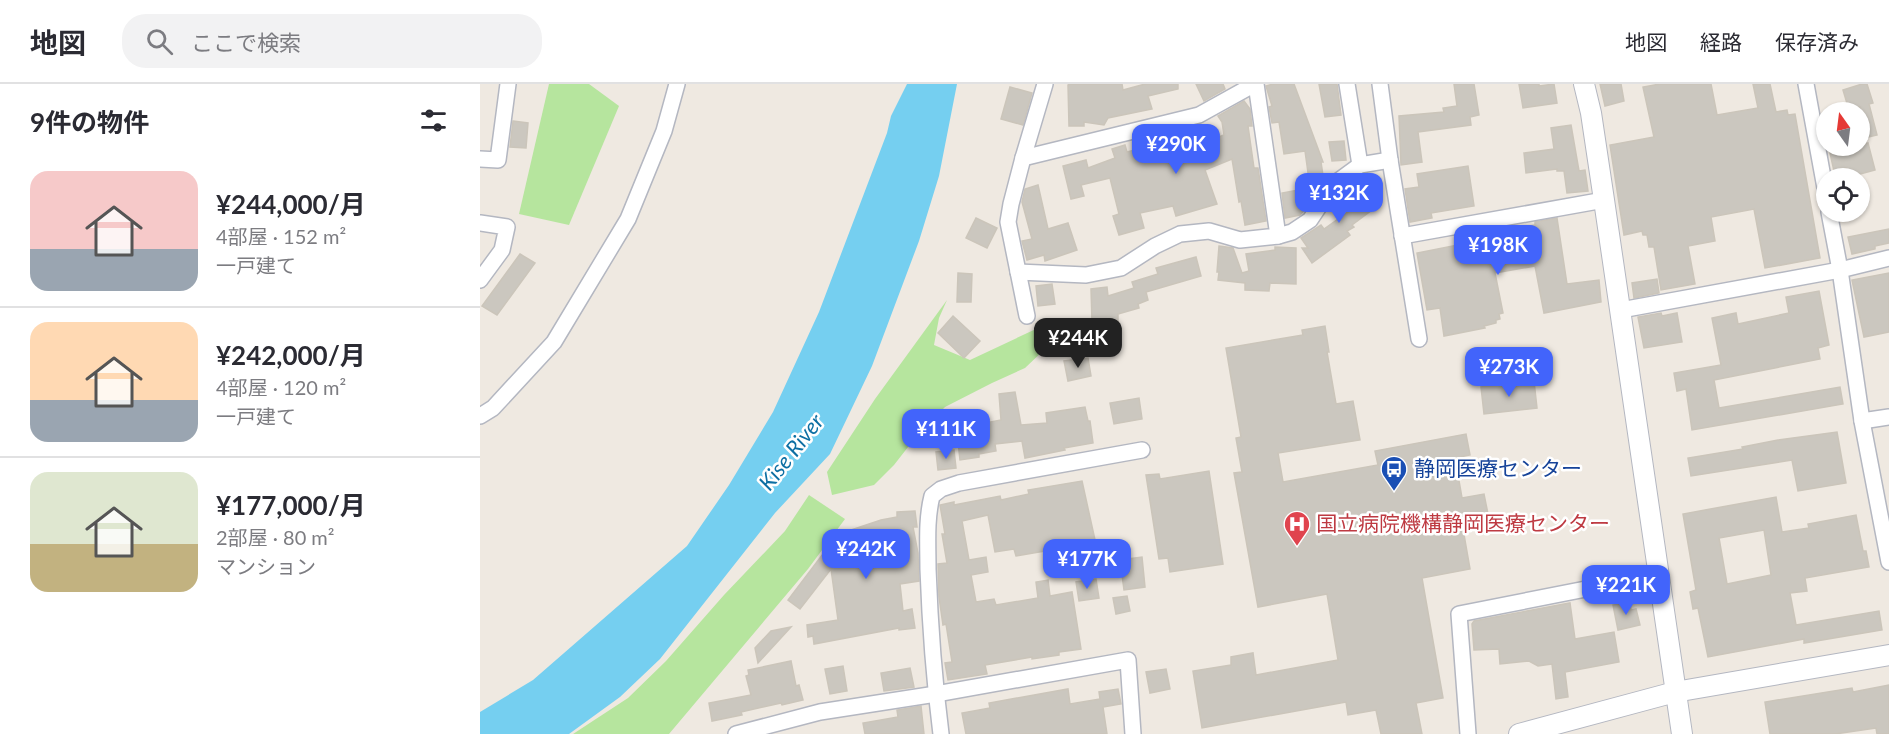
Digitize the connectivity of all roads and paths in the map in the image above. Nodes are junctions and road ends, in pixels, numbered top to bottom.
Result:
1 (508, 84) edge
2 (677, 84) edge
3 (1045, 84) edge
4 (1255, 84) edge
5 (1347, 84) edge
6 (1380, 84) edge
7 (1584, 84) edge
8 (1806, 84) edge
9 (1023, 158) junction
10 (480, 159) edge
11 (1390, 160) junction
12 (1360, 165) junction
13 (1821, 168) edge
14 (1604, 200) junction
15 (1831, 222) edge
16 (480, 223) edge
17 (1278, 236) junction
18 (1402, 236) junction
19 (1889, 258) edge
20 (1840, 270) junction
21 (1018, 272) junction
22 (480, 279) edge
23 (1621, 310) junction
24 (1027, 316) dead end
25 (1419, 339) dead end
26 (480, 416) edge
27 (1889, 417) edge
28 (1862, 421) junction
29 (1142, 450) dead end
30 (1886, 534) edge
31 (1889, 562) edge
32 (1657, 574) junction
33 (1889, 655) edge
34 (1675, 692) junction
35 (936, 694) junction
36 (736, 734) edge
37 (941, 734) edge
38 (1133, 734) edge
39 (1467, 734) edge
40 (1519, 734) edge
41 (1682, 734) edge

1 - 10 street
2 - 26 street
3 - 9 street
4 - 9 street
4 - 17 street
5 - 12 street
6 - 11 street
7 - 14 street
8 - 13 street
9 - 21 street
11 - 12 street
11 - 18 street
12 - 17 street
14 - 18 street
14 - 23 street
15 - 20 street
16 - 22 street
17 - 21 street
18 - 25 street
19 - 20 street
20 - 23 street
20 - 28 street
21 - 24 street
23 - 32 street
27 - 28 street
28 - 30 street
29 - 35 street
30 - 31 street
32 - 34 street
32 - 39 street
33 - 34 street
34 - 40 street
34 - 41 street
35 - 36 street
35 - 37 street
35 - 38 street

